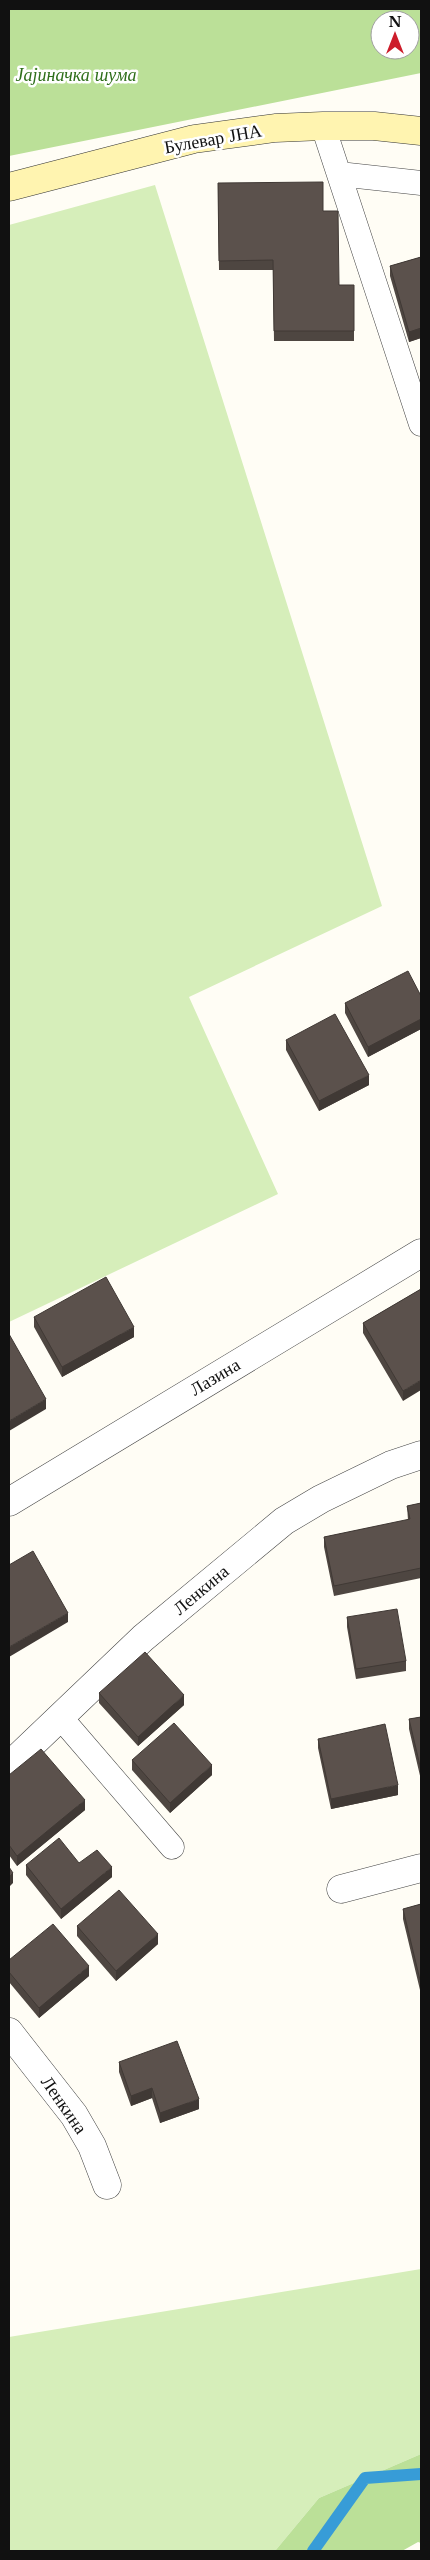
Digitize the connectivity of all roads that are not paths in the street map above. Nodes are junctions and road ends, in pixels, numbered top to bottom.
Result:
1 (323, 126) junction
2 (419, 127) edge
3 (339, 174) junction
4 (421, 184) edge
5 (9, 187) edge
6 (421, 424) edge
7 (421, 1253) edge
8 (421, 1455) edge
9 (9, 1502) edge
10 (61, 1718) junction
11 (9, 1766) edge
12 (172, 1847) dead end
13 (421, 1868) edge
14 (340, 1889) dead end
15 (9, 2032) edge
16 (107, 2185) dead end

1 - 2 main road, Булевар ЈНА
1 - 3 lane
1 - 5 main road, Булевар ЈНА
3 - 4 lane
3 - 6 lane
7 - 9 street, Лазина
8 - 10 street, Ленкина
10 - 11 street, Ленкина
10 - 12 lane
13 - 14 street
15 - 16 street, Ленкина

